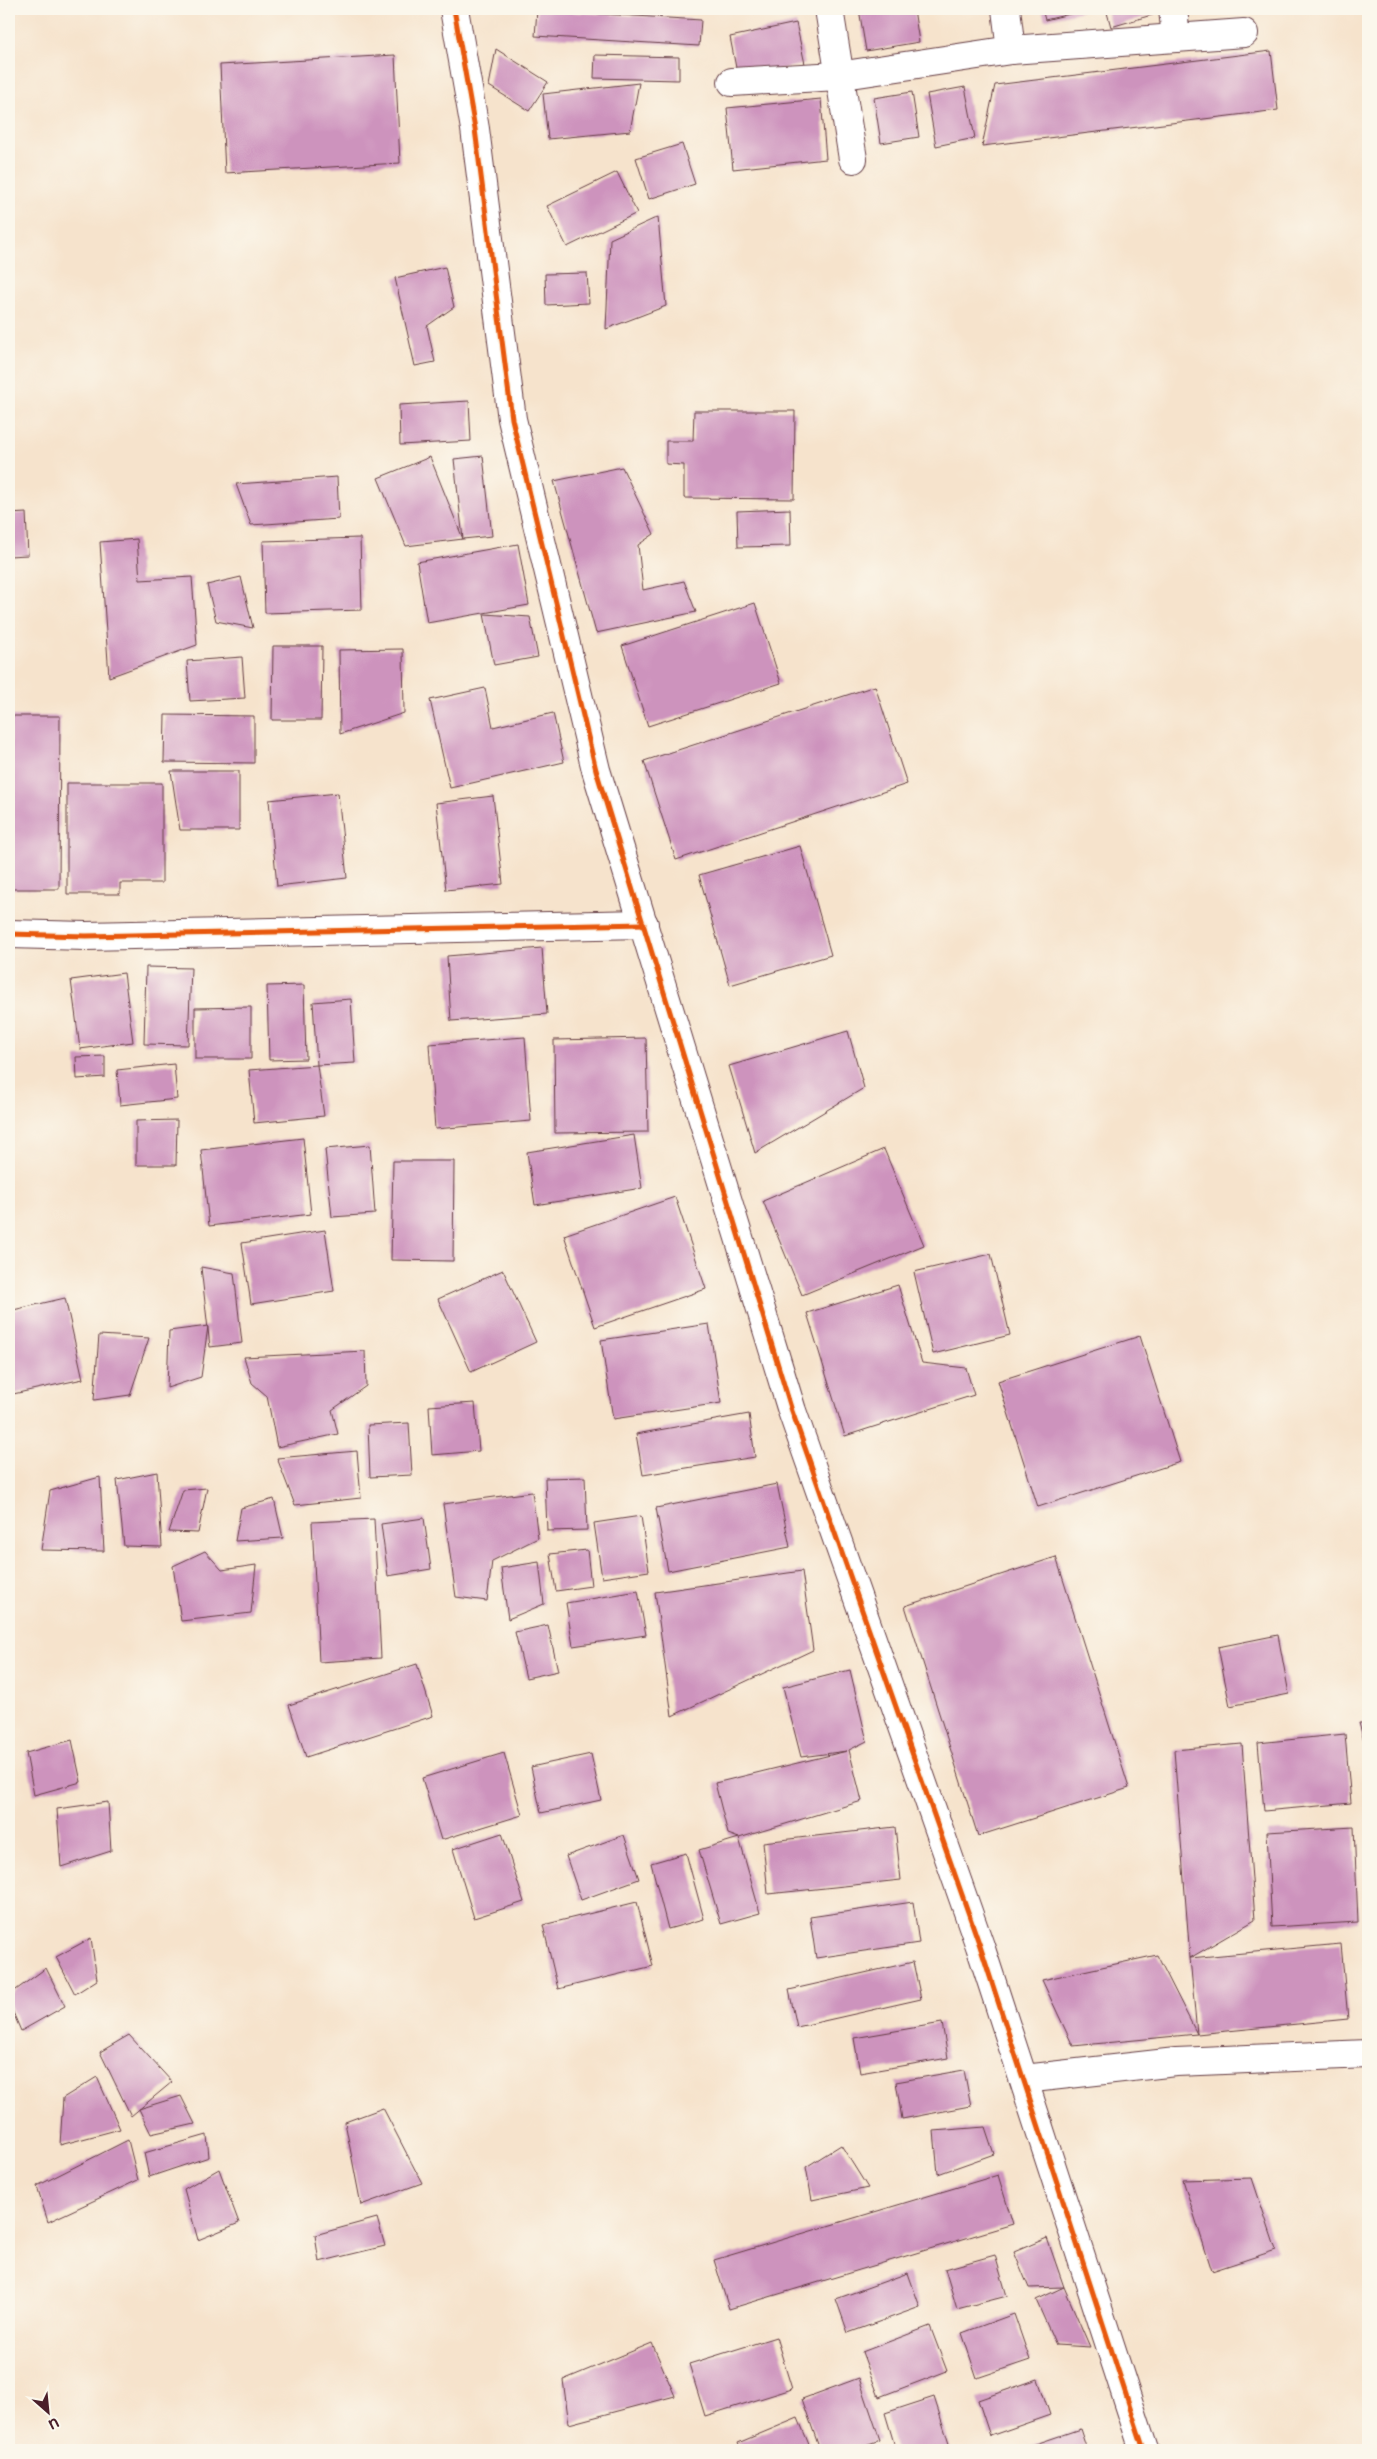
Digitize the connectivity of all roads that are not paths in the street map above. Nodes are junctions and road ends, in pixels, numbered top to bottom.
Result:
1 (454, 9) edge
2 (829, 9) edge
3 (1006, 9) edge
4 (1173, 9) edge
5 (1244, 33) dead end
6 (1176, 38) junction
7 (1011, 50) junction
8 (838, 76) junction
9 (732, 82) dead end
10 (853, 159) dead end
11 (644, 924) junction
12 (9, 934) edge
13 (1368, 2054) edge
14 (1024, 2079) junction
15 (1144, 2450) edge

1 - 11 street
2 - 8 street
3 - 7 street
4 - 6 street
5 - 6 street
6 - 7 street
7 - 8 street
8 - 9 street
8 - 10 street
11 - 12 street
11 - 14 street
13 - 14 street
14 - 15 street

